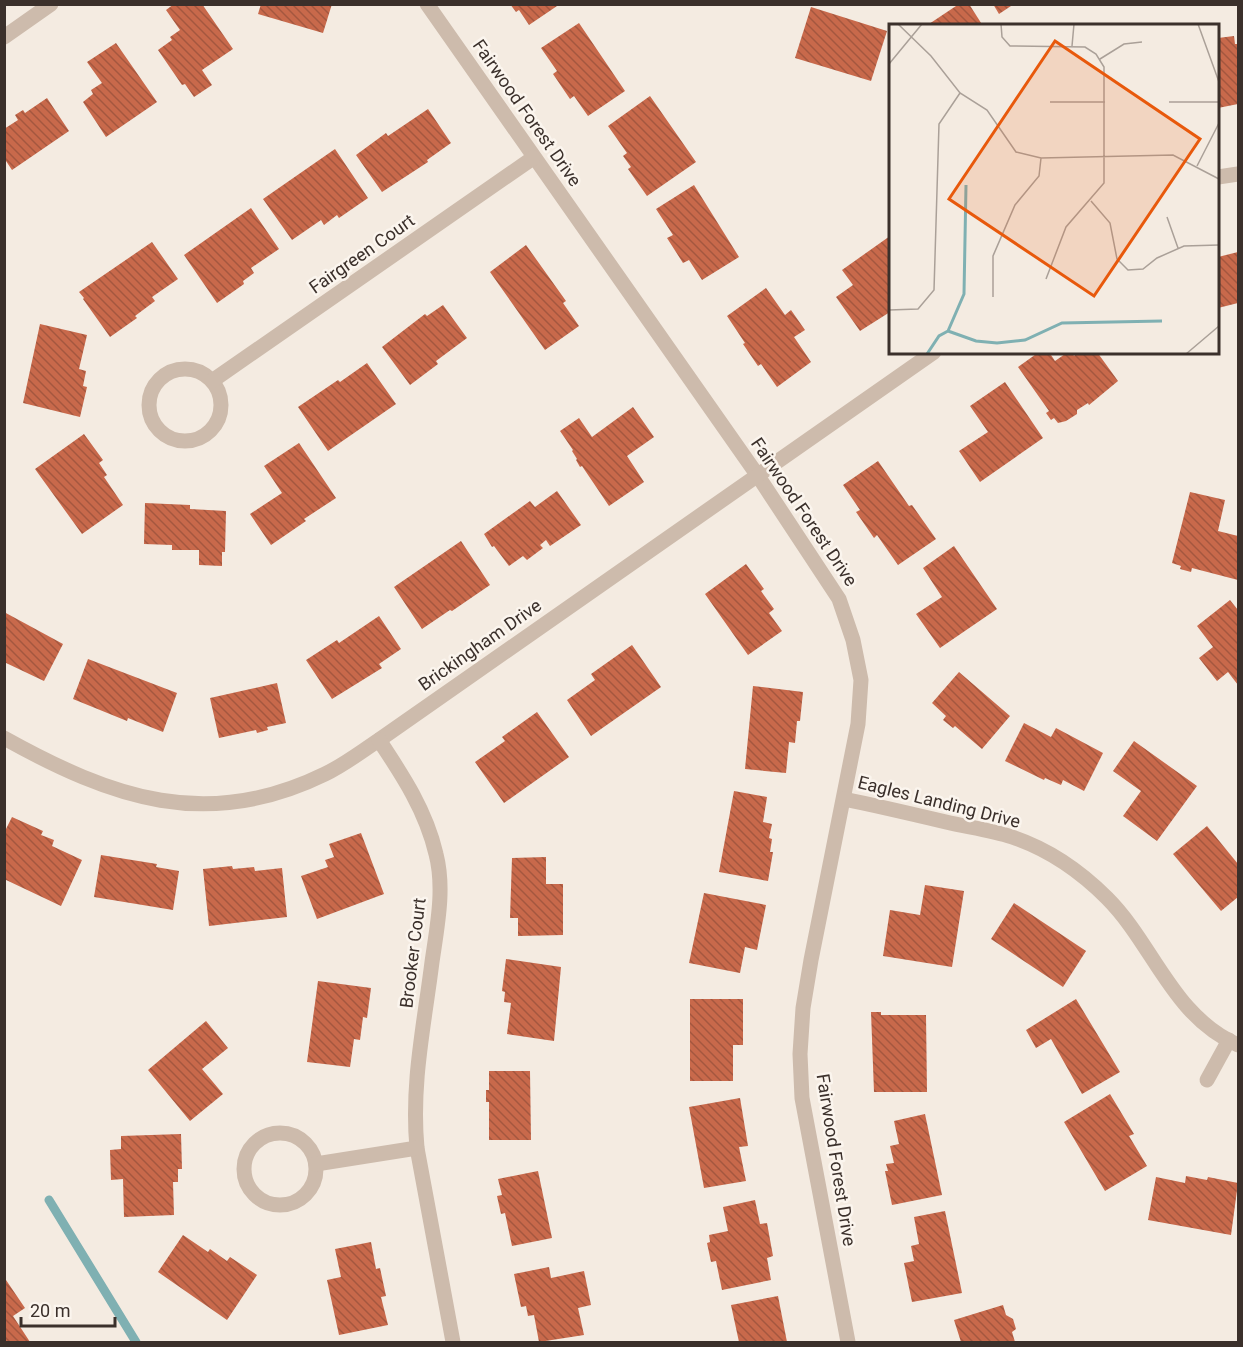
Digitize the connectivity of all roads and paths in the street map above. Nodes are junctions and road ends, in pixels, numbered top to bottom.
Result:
1 (51, 4) edge
2 (427, 4) edge
3 (4, 37) edge
4 (533, 158) junction
5 (1239, 174) edge
6 (1219, 177) edge
7 (931, 354) edge
8 (212, 381) junction
9 (758, 476) junction
10 (4, 738) edge
11 (380, 740) junction
12 (844, 799) junction
13 (1234, 1042) edge
14 (1207, 1080) dead end
15 (417, 1148) junction
16 (316, 1164) junction
17 (453, 1342) edge
18 (848, 1342) edge

1 - 3 street
2 - 4 street, Fairwood Forest Drive
4 - 8 street, Fairgreen Court
4 - 9 street, Fairwood Forest Drive
5 - 6 street
7 - 9 street, Brickingham Drive
8 - 8 street
9 - 11 street, Brickingham Drive
9 - 12 street, Fairwood Forest Drive
10 - 11 street, Brickingham Drive
11 - 15 street, Brooker Court
12 - 13 street, Eagles Landing Drive
12 - 18 street, Fairwood Forest Drive
13 - 14 street, Eagles Landing Drive
15 - 16 street
15 - 17 street, Brooker Court
16 - 16 street

